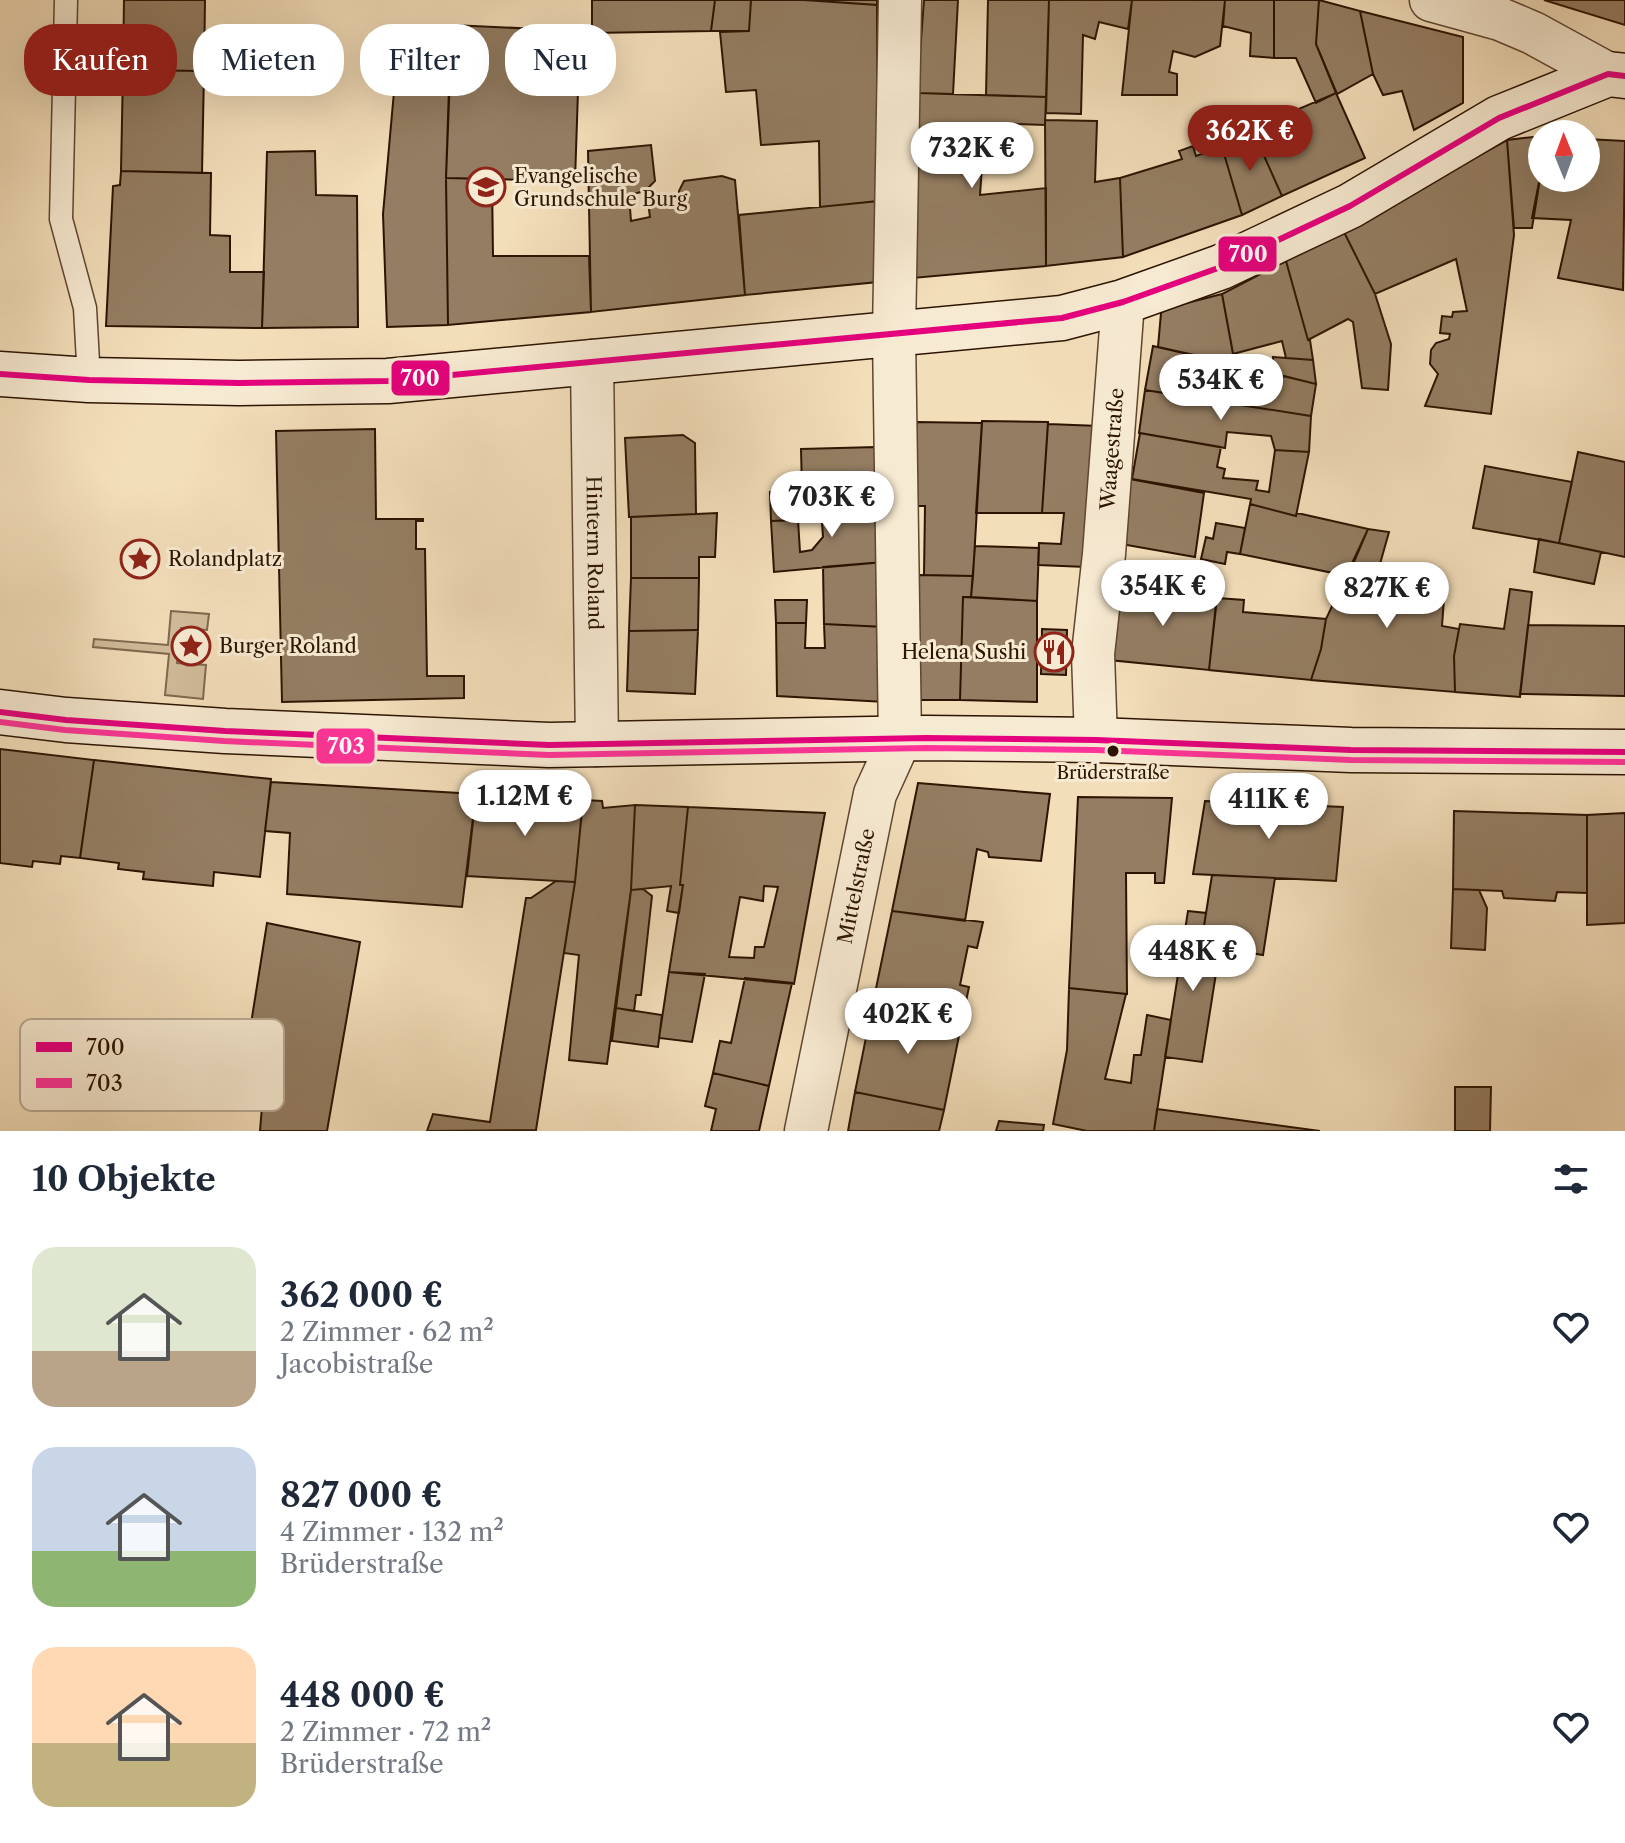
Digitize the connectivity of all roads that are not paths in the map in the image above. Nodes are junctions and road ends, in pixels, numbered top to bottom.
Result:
1 (66, 0) edge
2 (900, 0) edge
3 (1431, 0) edge
4 (1616, 75) edge
5 (1123, 302) junction
6 (894, 334) junction
7 (592, 361) junction
8 (0, 374) edge
9 (89, 380) junction
10 (0, 712) edge
11 (900, 739) junction
12 (1096, 740) junction
13 (597, 745) junction
14 (1625, 752) edge
15 (806, 1131) edge

1 - 9 lane
2 - 6 street
3 - 4 street
4 - 5 street
5 - 6 street
5 - 12 street, Waagestraße
6 - 7 street
6 - 11 street
7 - 9 street
7 - 13 street, Hinterm Roland
8 - 9 street
10 - 13 street
11 - 12 street
11 - 13 street
11 - 15 street, Mittelstraße
12 - 14 street

